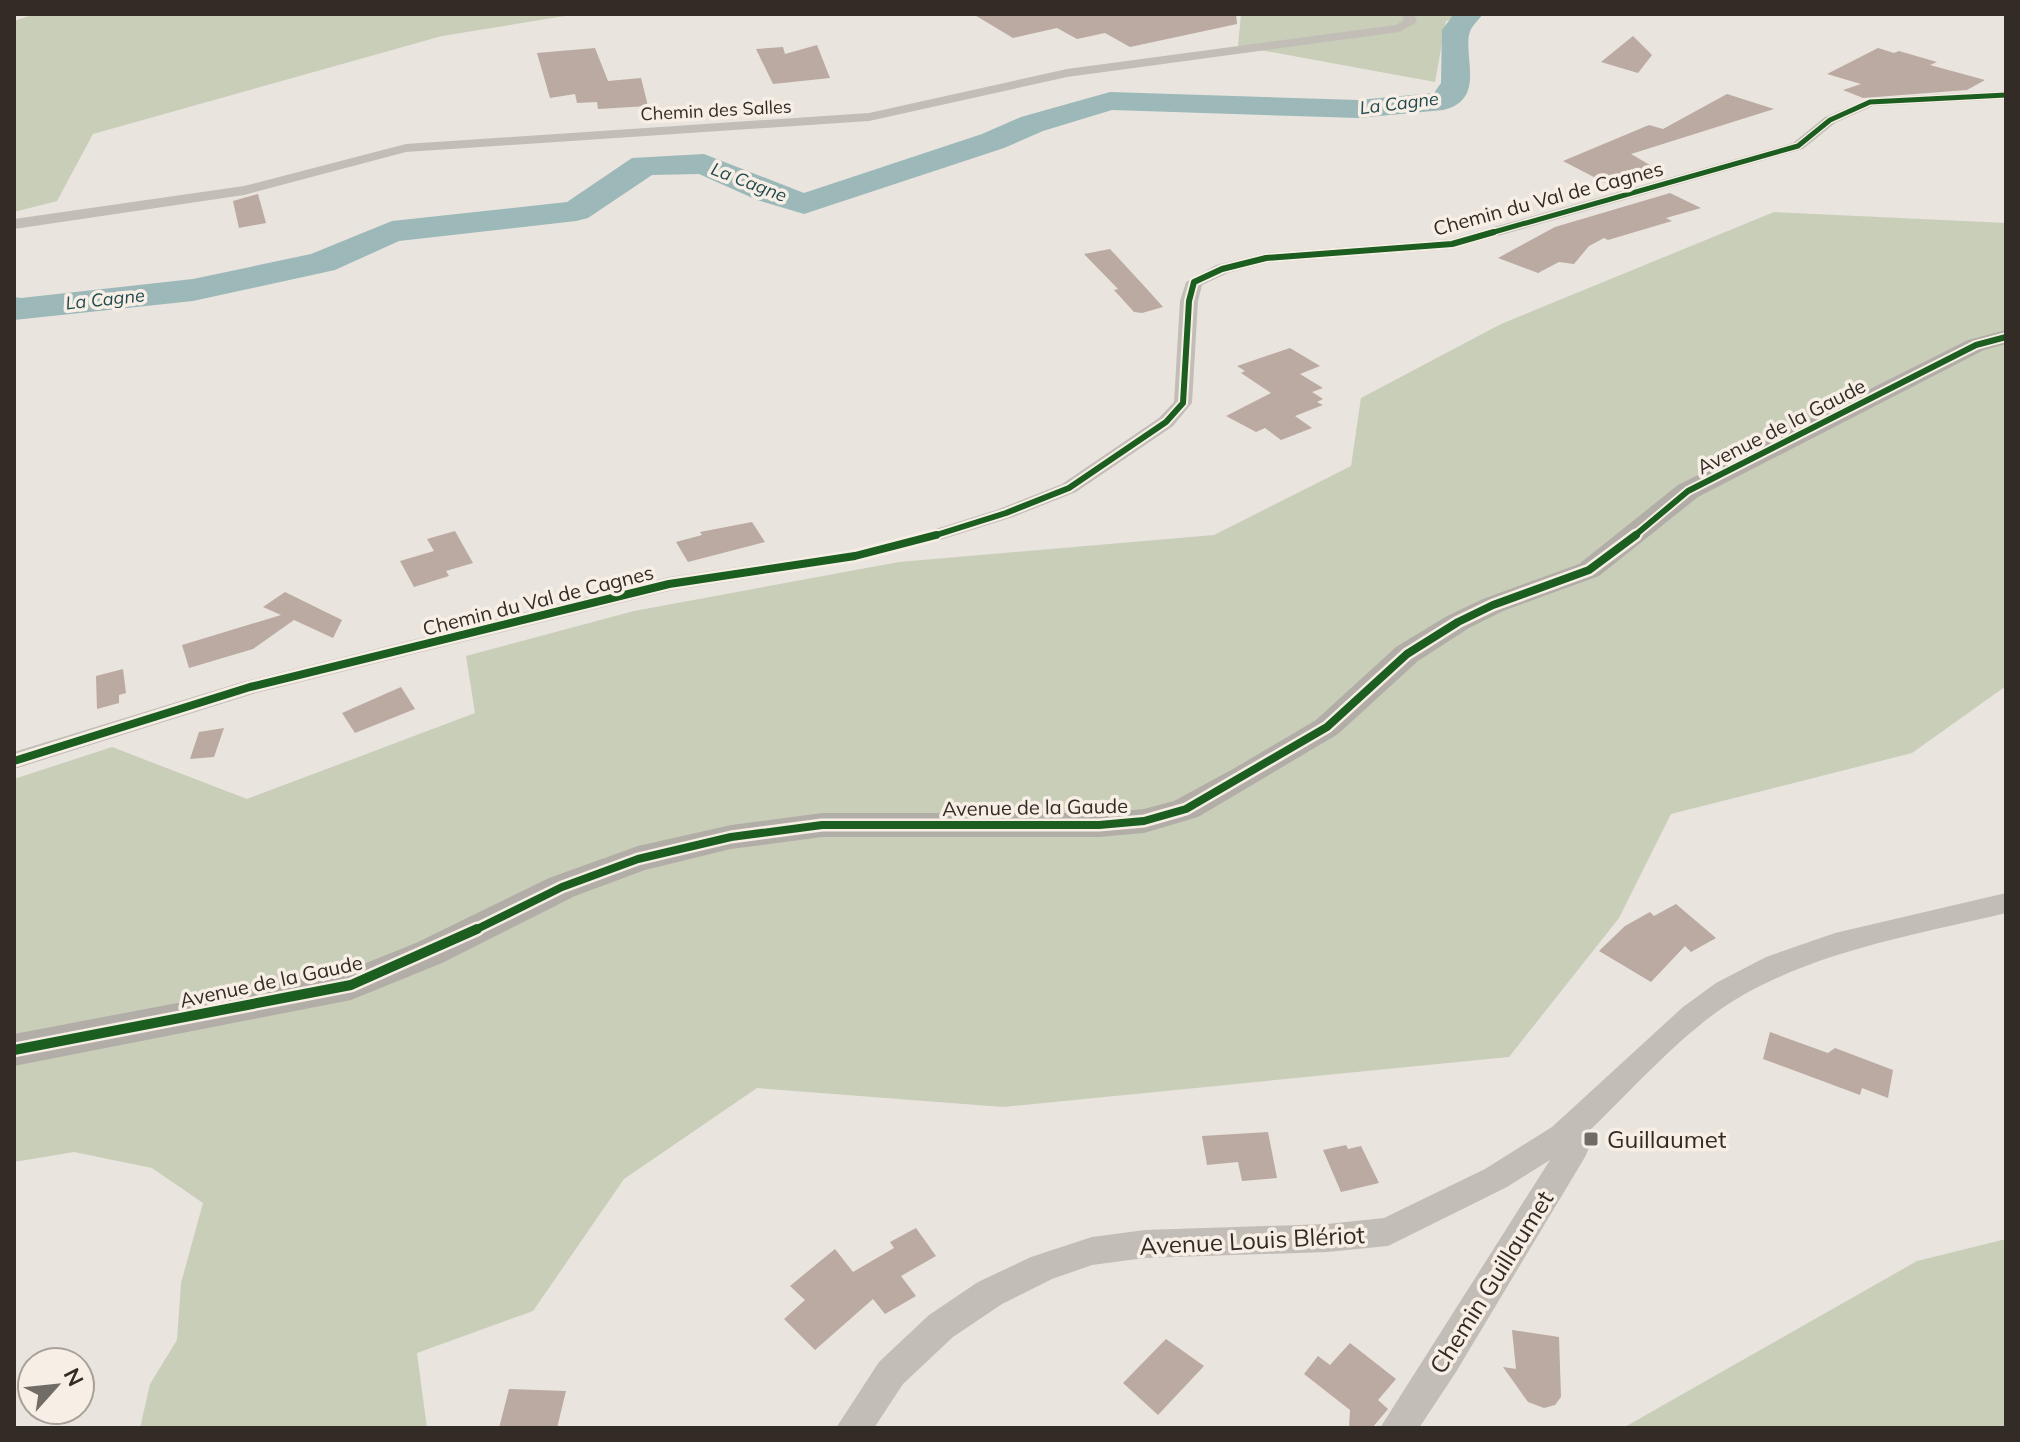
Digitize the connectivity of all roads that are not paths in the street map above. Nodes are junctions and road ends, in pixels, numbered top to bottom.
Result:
1 (1408, 14) edge
2 (2006, 95) edge
3 (14, 224) edge
4 (2006, 337) edge
5 (14, 761) edge
6 (2006, 903) edge
7 (14, 1050) edge
8 (1563, 1136) junction
9 (854, 1428) edge
10 (1398, 1428) edge

1 - 3 street, Chemin des Salles
2 - 5 street, Chemin du Val de Cagnes
4 - 7 street, Avenue de la Gaude
6 - 8 street, Avenue Louis Blériot
8 - 9 street, Avenue Louis Blériot
8 - 10 street, Chemin Guillaumet

